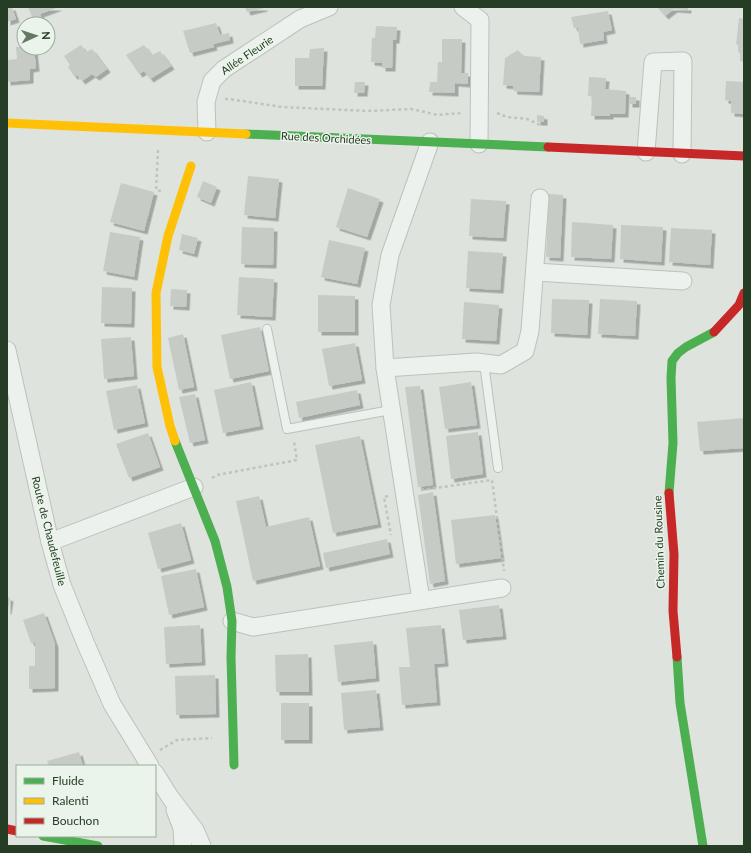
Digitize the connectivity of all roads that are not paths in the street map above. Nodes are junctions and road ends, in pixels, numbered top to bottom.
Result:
1 (330, 7) edge
2 (463, 7) edge
3 (7, 124) edge
4 (207, 132) junction
5 (430, 142) junction
6 (478, 144) junction
7 (646, 152) junction
8 (682, 154) junction
9 (744, 156) edge
10 (191, 166) dead end
11 (540, 198) dead end
12 (534, 272) junction
13 (683, 281) dead end
14 (744, 292) edge
15 (267, 329) dead end
16 (7, 350) edge
17 (484, 363) junction
18 (385, 368) junction
19 (391, 410) junction
20 (498, 468) dead end
21 (194, 486) junction
22 (50, 542) junction
23 (502, 588) road end
24 (420, 600) junction
25 (232, 621) junction
26 (148, 762) edge
27 (234, 765) dead end
28 (156, 776) edge
29 (170, 797) junction
30 (48, 837) edge
31 (98, 846) edge
32 (183, 846) edge
33 (202, 846) edge
34 (703, 846) edge

1 - 4 street, Allée Fleurie
2 - 6 street
3 - 4 street, Rue des Orchidées
4 - 5 street, Rue des Orchidées
5 - 6 street, Rue des Orchidées
5 - 18 street
6 - 7 street, Rue des Orchidées
7 - 8 street, Rue des Orchidées
7 - 8 street
8 - 9 street, Rue des Orchidées
10 - 21 street
11 - 12 street
12 - 13 street
12 - 17 street
14 - 34 street, Chemin du Rousine
15 - 19 lane
16 - 22 street, Route de Chaudefeuille
17 - 18 street
17 - 20 lane
18 - 19 street
19 - 24 street
21 - 22 street
21 - 25 street
22 - 26 street, Route de Chaudefeuille
23 - 24 street
24 - 25 street
25 - 27 street
28 - 29 street
29 - 32 street
29 - 33 street
30 - 31 street

